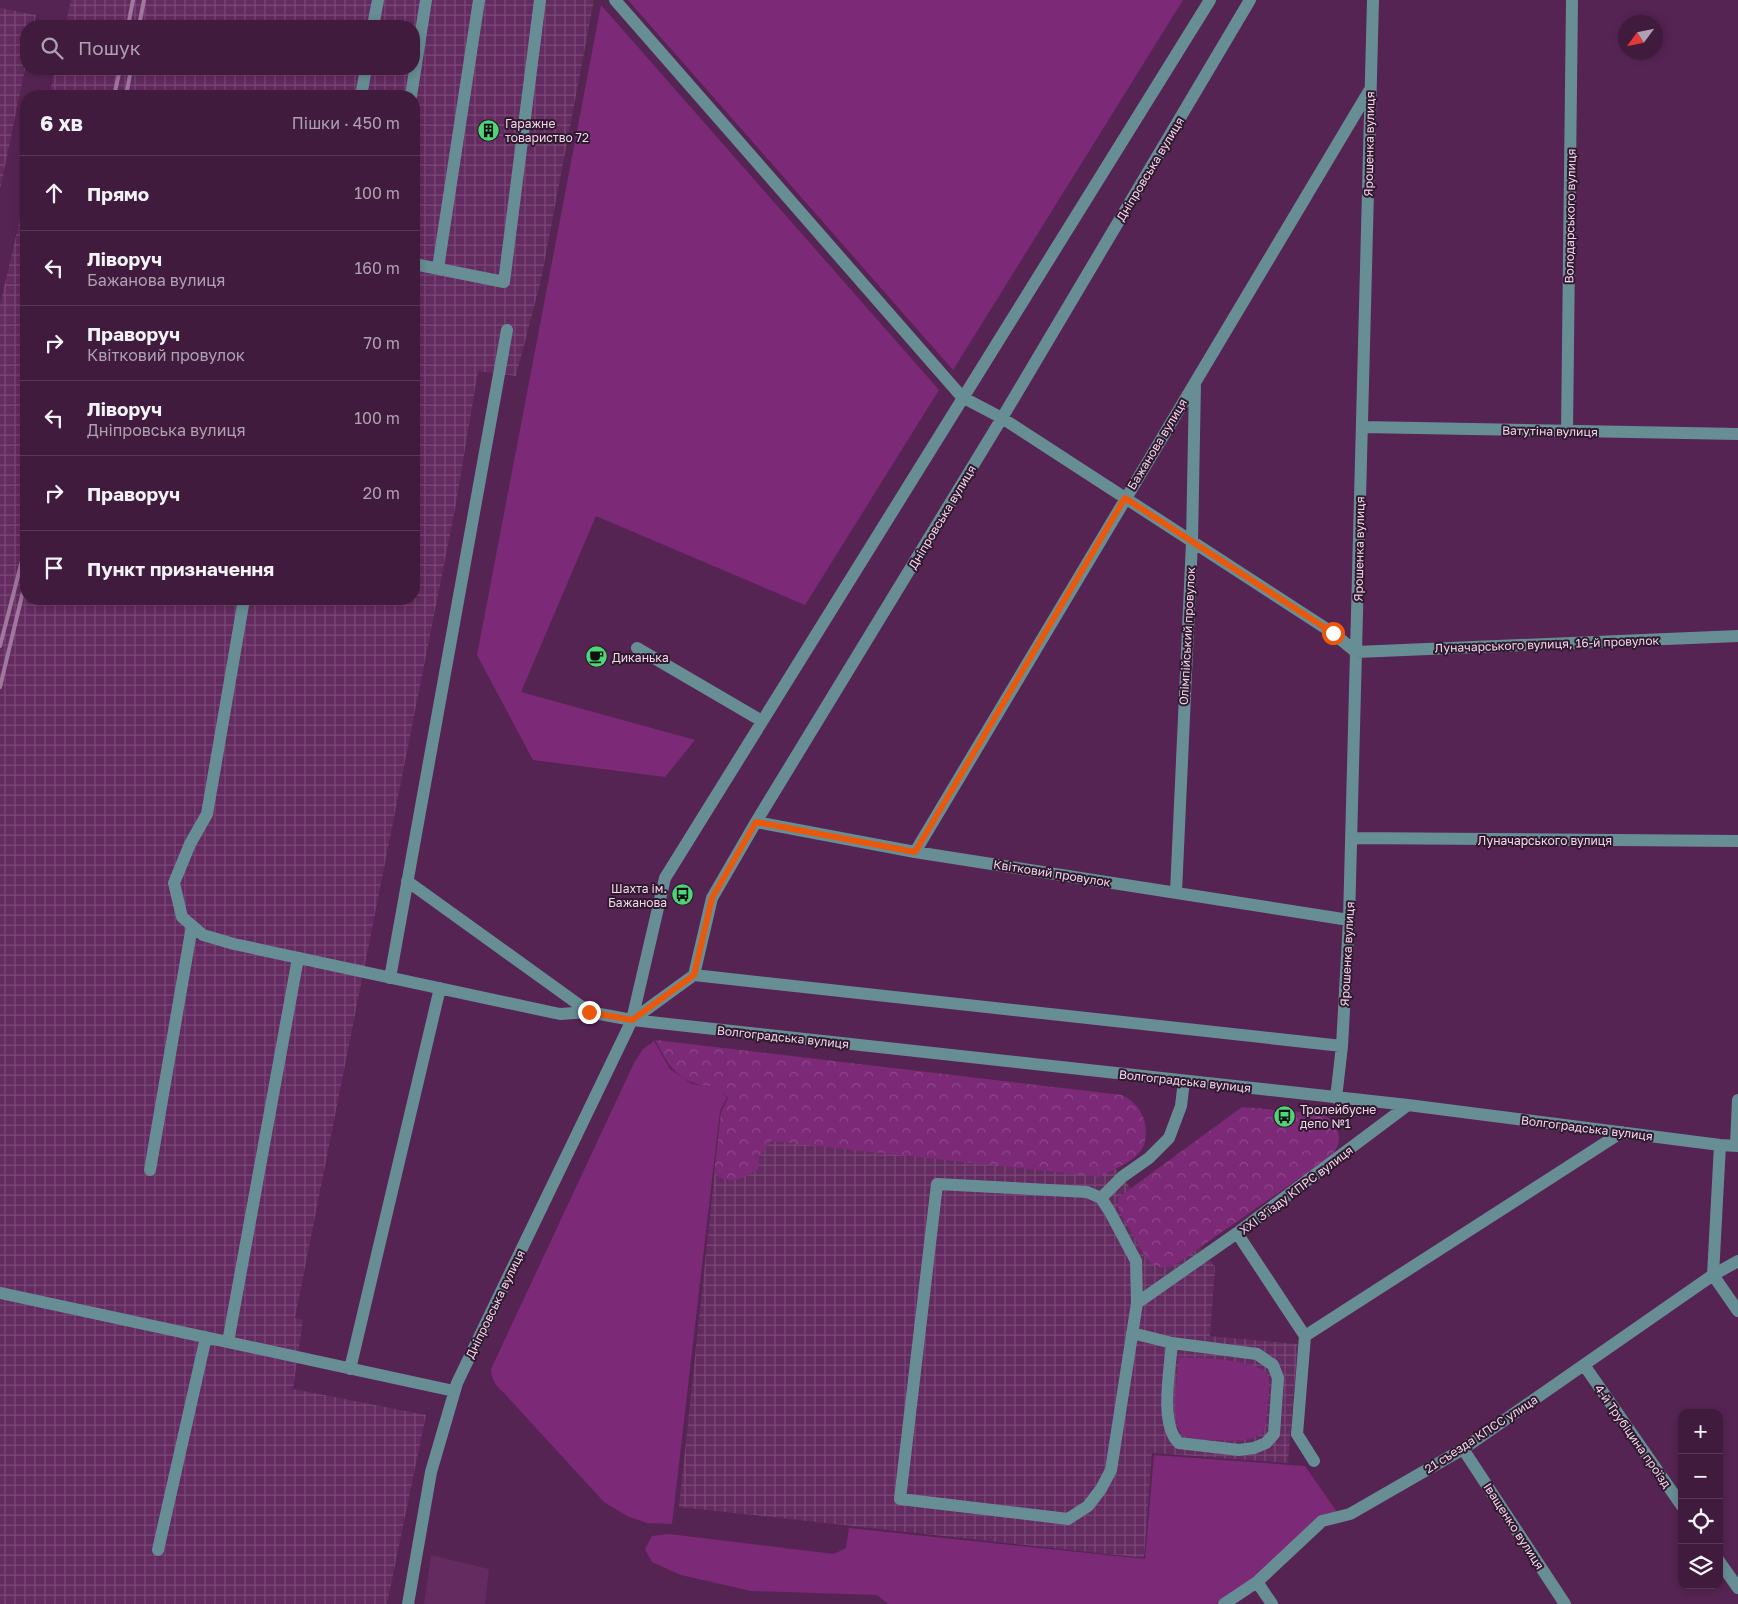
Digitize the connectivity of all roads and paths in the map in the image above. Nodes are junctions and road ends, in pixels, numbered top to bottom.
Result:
1 (378, 0) edge
2 (426, 0) edge
3 (479, 0) edge
4 (540, 0) edge
5 (615, 0) edge
6 (1210, 0) edge
7 (1250, 0) edge
8 (1373, 0) edge
9 (1572, 0) edge
10 (374, 20) edge
11 (420, 36) edge
12 (365, 75) edge
13 (414, 75) edge
14 (1370, 89) junction
15 (362, 90) edge
16 (411, 90) edge
17 (420, 265) edge
18 (438, 268) junction
19 (507, 330) dead end
20 (1196, 380) junction
21 (962, 397) junction
22 (1002, 418) junction
23 (1362, 427) junction
24 (1567, 431) junction
25 (1738, 434) edge
26 (1125, 498) junction
27 (1192, 542) junction
28 (243, 605) edge
29 (1738, 636) edge
30 (637, 648) dead end
31 (1356, 652) junction
32 (762, 721) junction
33 (756, 822) junction
34 (1352, 838) junction
35 (1738, 841) edge
36 (915, 852) junction
37 (408, 881) junction
38 (1176, 892) junction
39 (1349, 920) junction
40 (192, 926) junction
41 (298, 958) junction
42 (694, 975) junction
43 (390, 978) junction
44 (440, 988) junction
45 (589, 1012) junction
46 (632, 1020) junction
47 (1342, 1046) junction
48 (1184, 1081) junction
49 (1336, 1098) junction
50 (1738, 1100) edge
51 (1408, 1106) junction
52 (1622, 1132) junction
53 (1720, 1145) junction
54 (1737, 1145) edge
55 (150, 1170) dead end
56 (1101, 1198) junction
57 (1237, 1233) junction
58 (1738, 1261) edge
59 (1713, 1276) junction
60 (1, 1293) edge
61 (1137, 1303) junction
62 (1738, 1311) edge
63 (1132, 1333) junction
64 (1305, 1336) junction
65 (206, 1337) junction
66 (228, 1342) junction
67 (1172, 1343) junction
68 (1584, 1365) junction
69 (350, 1369) junction
70 (454, 1392) junction
71 (1463, 1449) junction
72 (1314, 1460) dead end
73 (1678, 1500) edge
74 (158, 1550) dead end
75 (1723, 1567) edge
76 (1257, 1582) junction
77 (1738, 1588) edge
78 (408, 1604) edge
79 (1224, 1604) edge
80 (1272, 1604) edge
81 (1566, 1604) edge

1 - 10 street
2 - 11 street
3 - 18 street
4 - 18 street
5 - 21 street
6 - 21 street, Дніпровська вулиця
7 - 22 street, Дніпровська вулиця
8 - 14 street, Ярошенка вулиця
9 - 24 street, Володарського вулиця
12 - 15 street
13 - 16 street
14 - 20 street, Бажанова вулиця
14 - 23 street, Ярошенка вулиця
17 - 18 street
19 - 37 street
20 - 26 street, Бажанова вулиця
20 - 27 street, Олімпійський провулок
21 - 22 street
21 - 32 street, Дніпровська вулиця
22 - 26 street
22 - 33 street, Дніпровська вулиця
23 - 24 street, Ватутіна вулиця
23 - 31 street, Ярошенка вулиця
24 - 25 street, Ватутіна вулиця
26 - 27 street
26 - 36 street, Бажанова вулиця
27 - 31 street
27 - 38 street, Олімпійський провулок
28 - 40 street
29 - 31 street, Луначарського вулиця, 16-й провулок
30 - 32 street
31 - 34 street, Ярошенка вулиця
32 - 46 street, Дніпровська вулиця
33 - 36 street, Квітковий провулок
33 - 42 street, Дніпровська вулиця
34 - 35 street, Луначарського вулиця
34 - 39 street, Ярошенка вулиця
36 - 38 street, Квітковий провулок
37 - 43 street
37 - 45 street
38 - 39 street, Квітковий провулок
39 - 47 street, Ярошенка вулиця
40 - 41 street
40 - 55 street
41 - 43 street
41 - 66 street
42 - 46 street, Дніпровська вулиця
42 - 47 street
43 - 44 street
44 - 45 street
44 - 69 street
45 - 46 street, Волгоградська вулиця
46 - 48 street, Волгоградська вулиця
46 - 70 street, Дніпровська вулиця
47 - 49 street, Ярошенка вулиця
48 - 49 street, Волгоградська вулиця
48 - 56 street
49 - 51 street, Волгоградська вулиця
50 - 54 street
51 - 52 street, Волгоградська вулиця
51 - 57 street, XXI З’їзду КПРС вулиця
52 - 53 street, Волгоградська вулиця
52 - 64 street
53 - 54 street, Волгоградська вулиця
53 - 59 street
56 - 61 street
56 - 63 street
57 - 61 street, XXI З’їзду КПРС вулиця
57 - 64 street
58 - 59 street, 21 съезда КПСС улица
59 - 62 street
59 - 68 street, 21 съезда КПСС улица
60 - 65 street
61 - 63 street
63 - 67 street
64 - 72 street
65 - 66 street
65 - 74 street
66 - 69 street
67 - 67 street
68 - 71 street, 21 съезда КПСС улица
68 - 73 street, 4-й Трубіцина проїзд
69 - 70 street
70 - 78 street, Дніпровська вулиця
71 - 76 street, 21 съезда КПСС улица
71 - 81 street, Іващенко вулиця
75 - 77 street
76 - 79 street, 21 съезда КПСС улица
76 - 80 street

